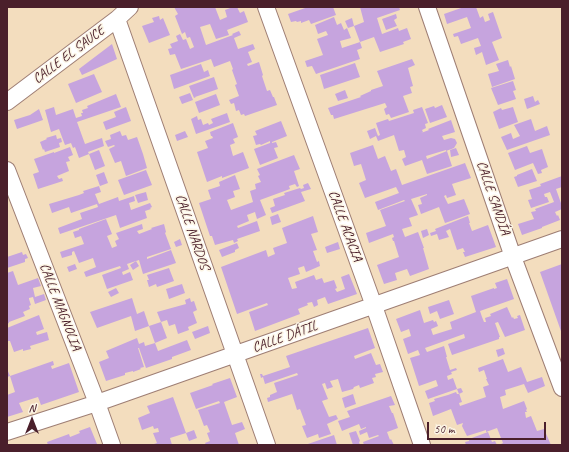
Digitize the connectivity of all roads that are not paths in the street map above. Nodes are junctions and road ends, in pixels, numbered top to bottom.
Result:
1 (130, 7) edge
2 (266, 7) edge
3 (428, 7) edge
4 (117, 19) junction
5 (7, 102) edge
6 (7, 170) edge
7 (562, 239) edge
8 (514, 257) junction
9 (374, 306) junction
10 (235, 355) junction
11 (562, 388) edge
12 (97, 403) junction
13 (7, 432) edge
14 (112, 445) edge
15 (267, 445) edge
16 (422, 445) edge

1 - 4 street, CALLE EL SAUCE
2 - 9 street, CALLE ACACIA
3 - 8 street, CALLE SANDÍA
4 - 5 street, CALLE EL SAUCE
4 - 10 street, CALLE NARDOS
6 - 12 street, CALLE MAGNOLIA
7 - 8 street, CALLE DÁTIL
8 - 9 street, CALLE DÁTIL
8 - 11 street, CALLE SANDÍA
9 - 10 street, CALLE DÁTIL
9 - 16 street, CALLE ACACIA
10 - 12 street, CALLE DÁTIL
10 - 15 street, CALLE NARDOS
12 - 13 street, CALLE DÁTIL
12 - 14 street, CALLE MAGNOLIA

